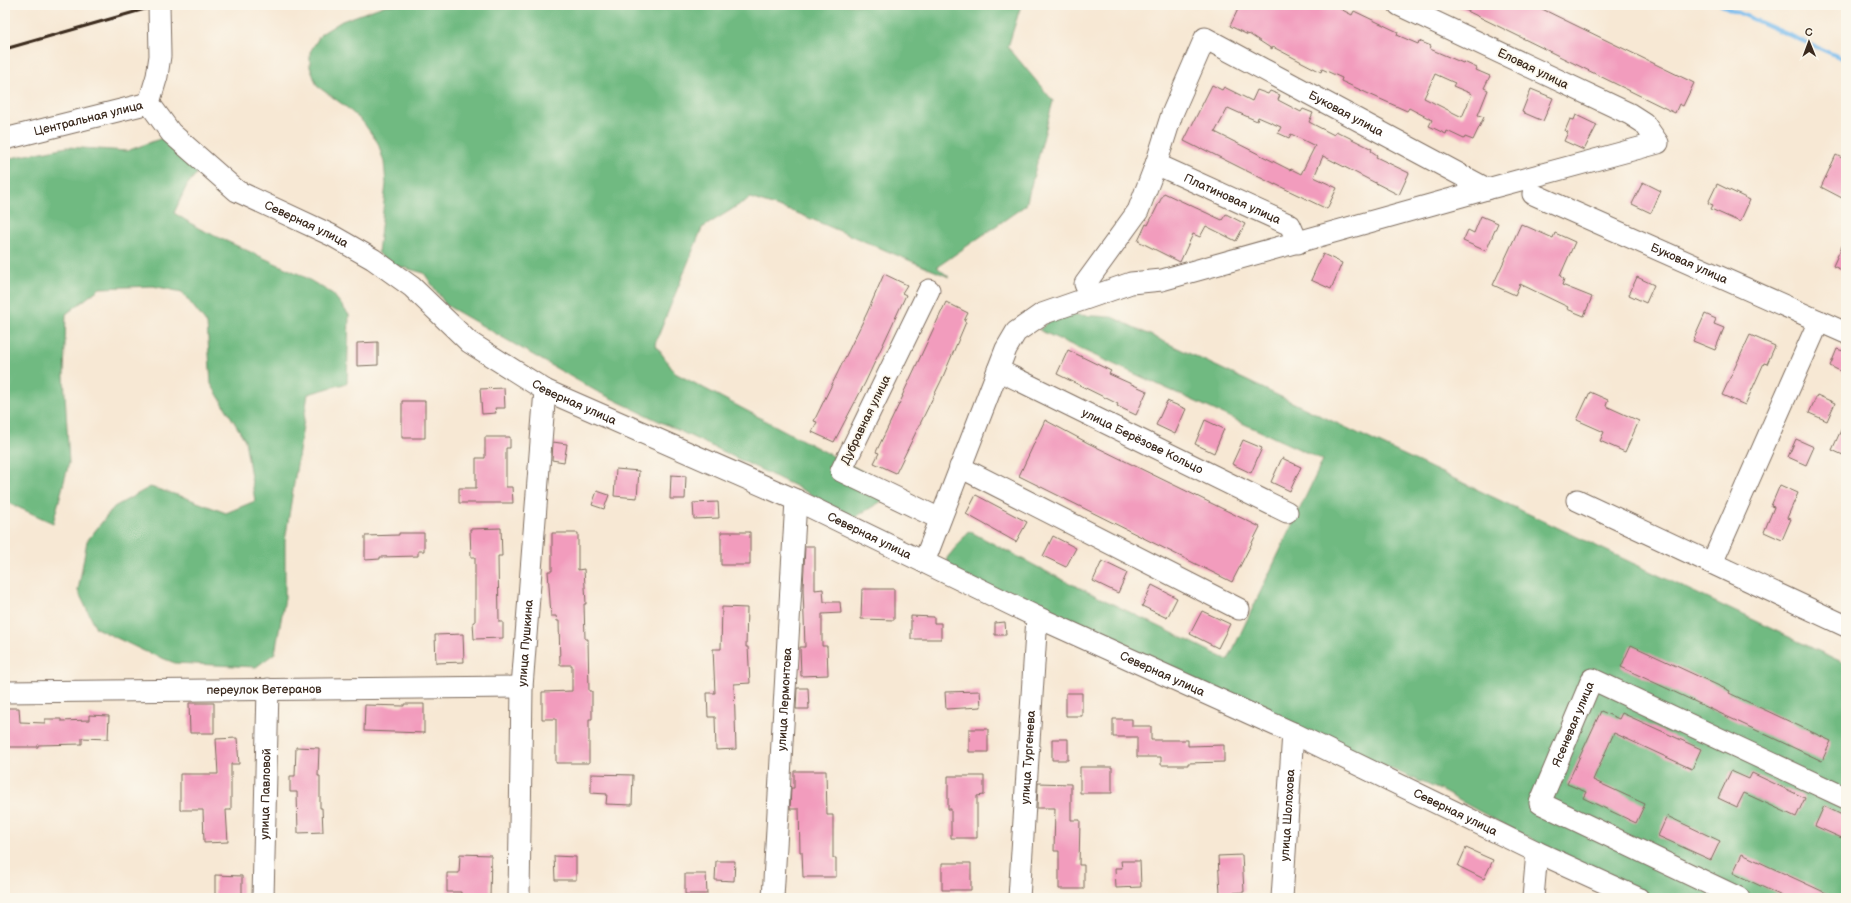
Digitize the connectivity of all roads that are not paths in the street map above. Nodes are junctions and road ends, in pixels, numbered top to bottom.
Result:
1 (159, 5) edge
2 (1399, 5) edge
3 (149, 103) junction
4 (5, 139) edge
5 (1156, 164) junction
6 (1487, 189) junction
7 (1533, 194) dead end
8 (1298, 243) junction
9 (1085, 284) dead end
10 (929, 290) dead end
11 (1819, 321) junction
12 (1846, 333) edge
13 (998, 370) junction
14 (545, 390) junction
15 (960, 467) junction
16 (796, 500) junction
17 (1577, 500) dead end
18 (1287, 512) dead end
19 (940, 519) junction
20 (924, 562) junction
21 (1712, 564) junction
22 (1239, 609) dead end
23 (1037, 617) junction
24 (1846, 626) edge
25 (522, 687) junction
26 (268, 689) junction
27 (5, 692) edge
28 (1293, 733) junction
29 (1846, 798) edge
30 (1537, 852) junction
31 (263, 898) edge
32 (519, 898) edge
33 (772, 898) edge
34 (1019, 898) edge
35 (1282, 898) edge
36 (1533, 898) edge
37 (1638, 898) edge
38 (1739, 898) edge

1 - 3 street, Центральная улица
2 - 6 street, Еловая улица
3 - 4 street, Центральная улица
3 - 14 street, Северная улица
5 - 6 street, Буковая улица
5 - 8 street, Платиновая улица
5 - 9 street
6 - 8 street
7 - 11 street, Буковая улица
8 - 13 street
10 - 19 street, Дубравная улица
11 - 12 street, Буковая улица
11 - 21 street
13 - 15 street
13 - 18 street, улица Берёзове Кольцо
14 - 16 street, Северная улица
14 - 25 street, улица Пушкина
15 - 19 street
15 - 22 street
16 - 20 street, Северная улица
16 - 33 street, улица Лермонтова
17 - 21 street
19 - 20 street
20 - 23 street, Северная улица
21 - 24 street
23 - 28 street, Северная улица
23 - 34 street, улица Тургенева
25 - 26 street, переулок Ветеранов
25 - 32 street, улица Пушкина
26 - 27 street, переулок Ветеранов
26 - 31 street, улица Павловой
28 - 30 street, Северная улица
28 - 35 street, улица Шолохова
29 - 38 street, Ясеневая улица
30 - 36 street
30 - 37 street, Северная улица

